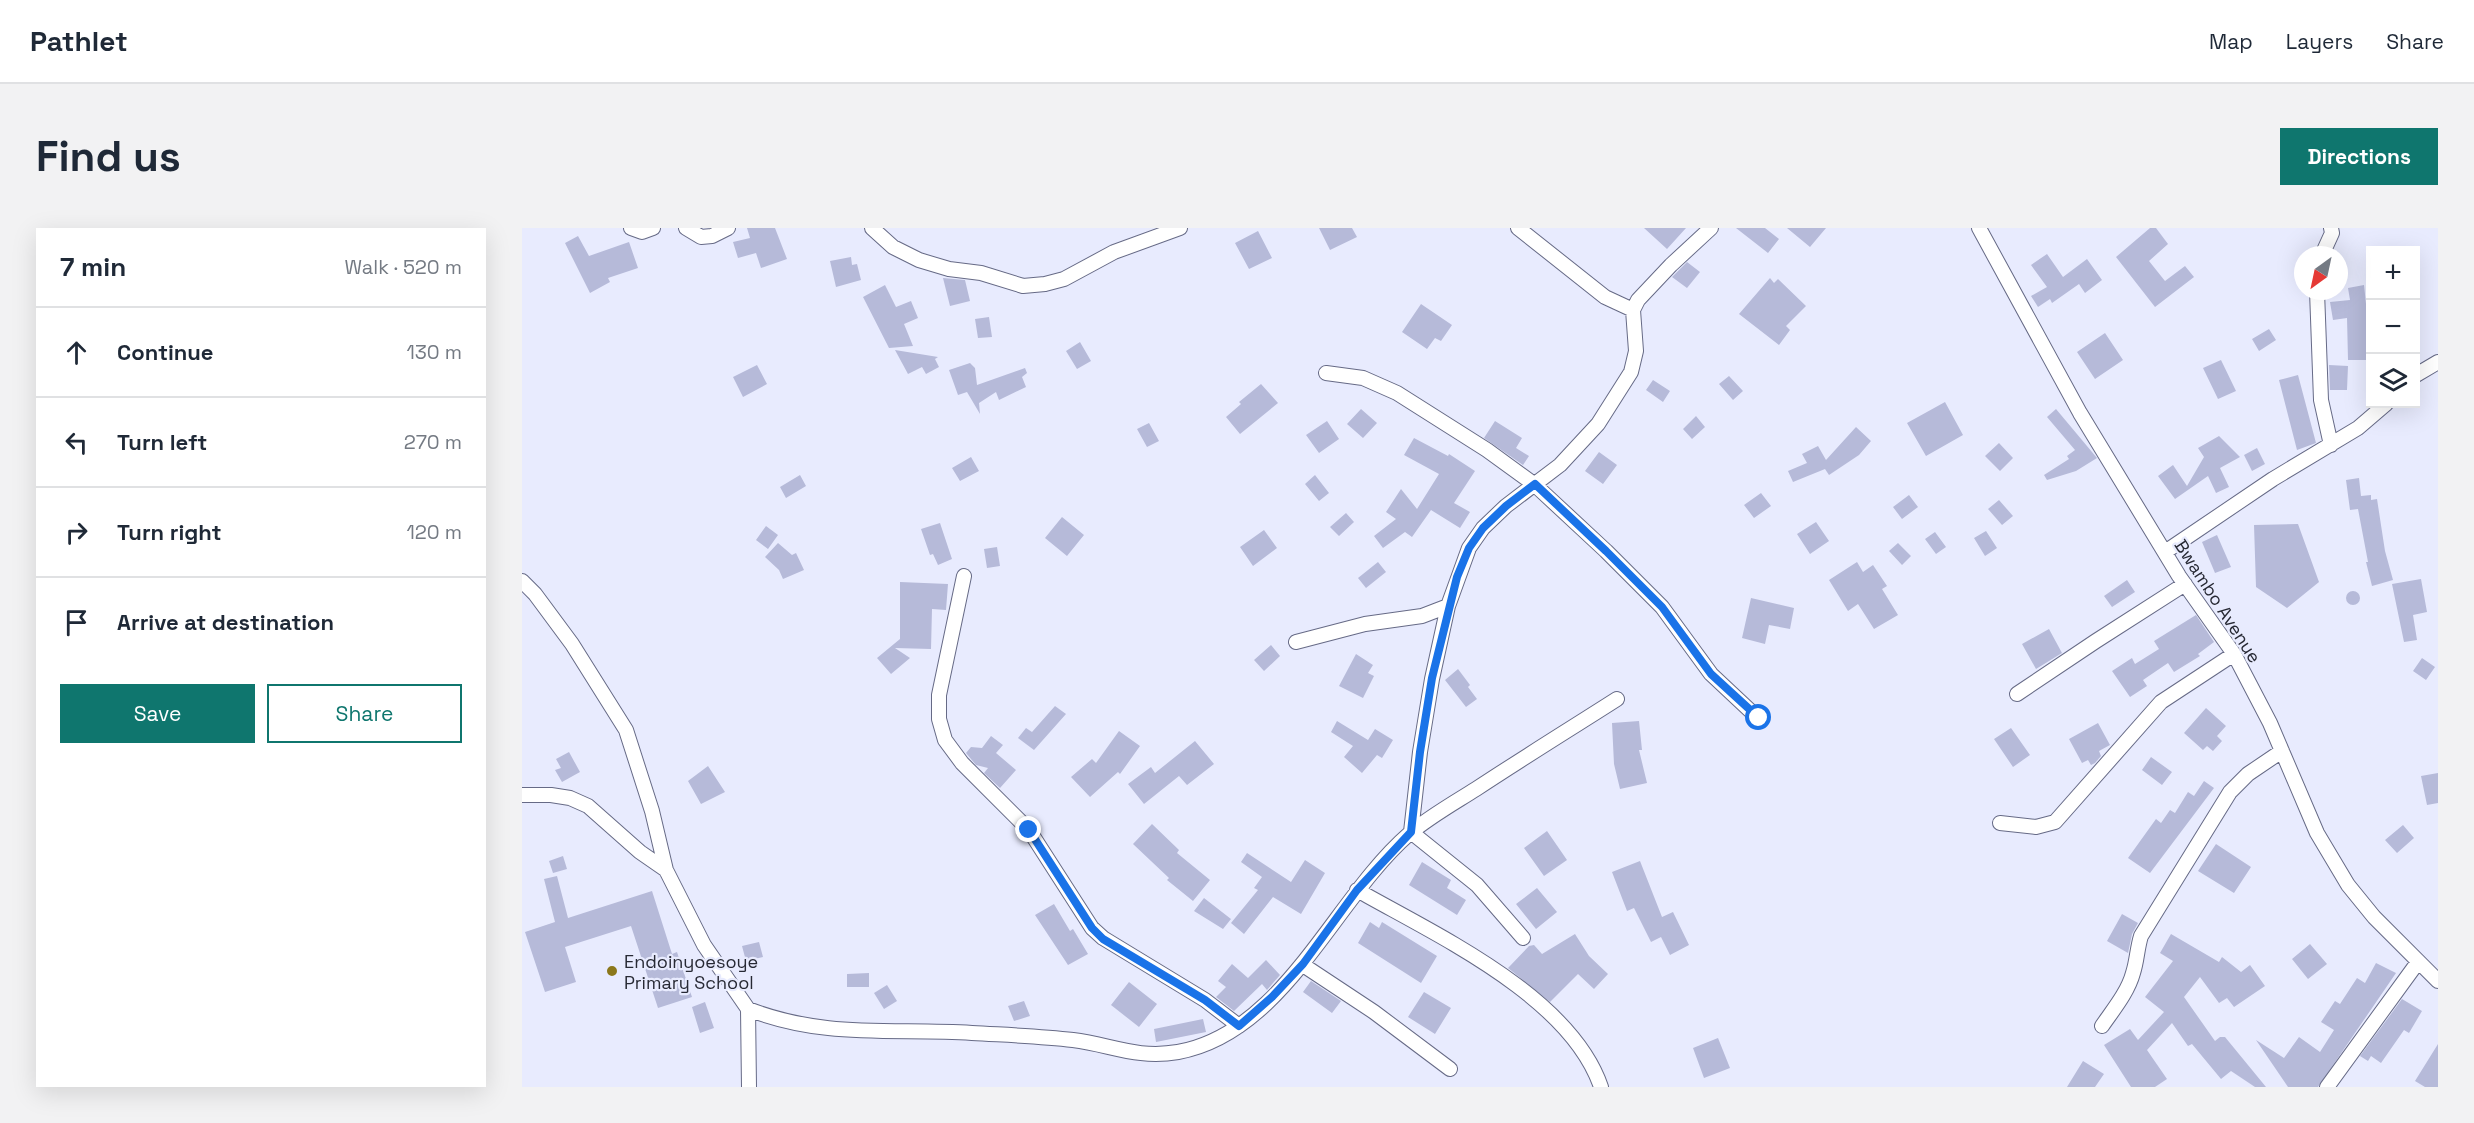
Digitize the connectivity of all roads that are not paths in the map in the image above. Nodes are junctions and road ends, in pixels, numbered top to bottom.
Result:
1 (631, 228) edge
2 (653, 228) edge
3 (686, 228) edge
4 (728, 228) edge
5 (872, 228) edge
6 (1180, 228) edge
7 (1518, 228) edge
8 (1710, 228) edge
9 (1979, 228) edge
10 (2331, 228) edge
11 (2326, 246) edge
12 (2317, 300) edge
13 (1633, 310) junction
14 (2438, 362) edge
15 (2420, 372) edge
16 (1326, 373) dead end
17 (2381, 408) edge
18 (2331, 445) junction
19 (1535, 484) junction
20 (2164, 552) junction
21 (964, 576) dead end
22 (522, 581) edge
23 (2185, 584) junction
24 (1448, 606) junction
25 (1296, 642) dead end
26 (2234, 654) junction
27 (2017, 694) dead end
28 (1617, 699) dead end
29 (1759, 718) dead end
30 (2282, 751) junction
31 (522, 795) edge
32 (2000, 823) dead end
33 (1411, 832) junction
34 (666, 870) junction
35 (1357, 890) junction
36 (1524, 938) dead end
37 (2418, 962) junction
38 (1303, 964) junction
39 (2438, 981) edge
40 (748, 1009) junction
41 (1239, 1026) junction
42 (2102, 1026) dead end
43 (1450, 1069) dead end
44 (749, 1087) edge
45 (1601, 1087) edge
46 (2327, 1087) edge

1 - 2 street
3 - 4 street
5 - 6 street
7 - 13 street
8 - 13 street
9 - 20 street, Bwambo Avenue
10 - 11 street
12 - 18 street
13 - 19 street
14 - 15 street
16 - 19 street
17 - 18 street
18 - 20 street
19 - 24 street
19 - 29 street
20 - 23 street, Bwambo Avenue
21 - 41 street
22 - 34 street
23 - 26 street, Bwambo Avenue
23 - 27 street
24 - 25 street
24 - 33 street
26 - 30 street, Bwambo Avenue
26 - 32 street
28 - 33 street
30 - 37 street, Bwambo Avenue
30 - 42 street
31 - 34 street
33 - 35 street
33 - 36 street
34 - 40 street
35 - 38 street
35 - 45 street
37 - 39 street, Bwambo Avenue
37 - 46 street
38 - 41 street
38 - 43 street
40 - 41 street
40 - 44 street

